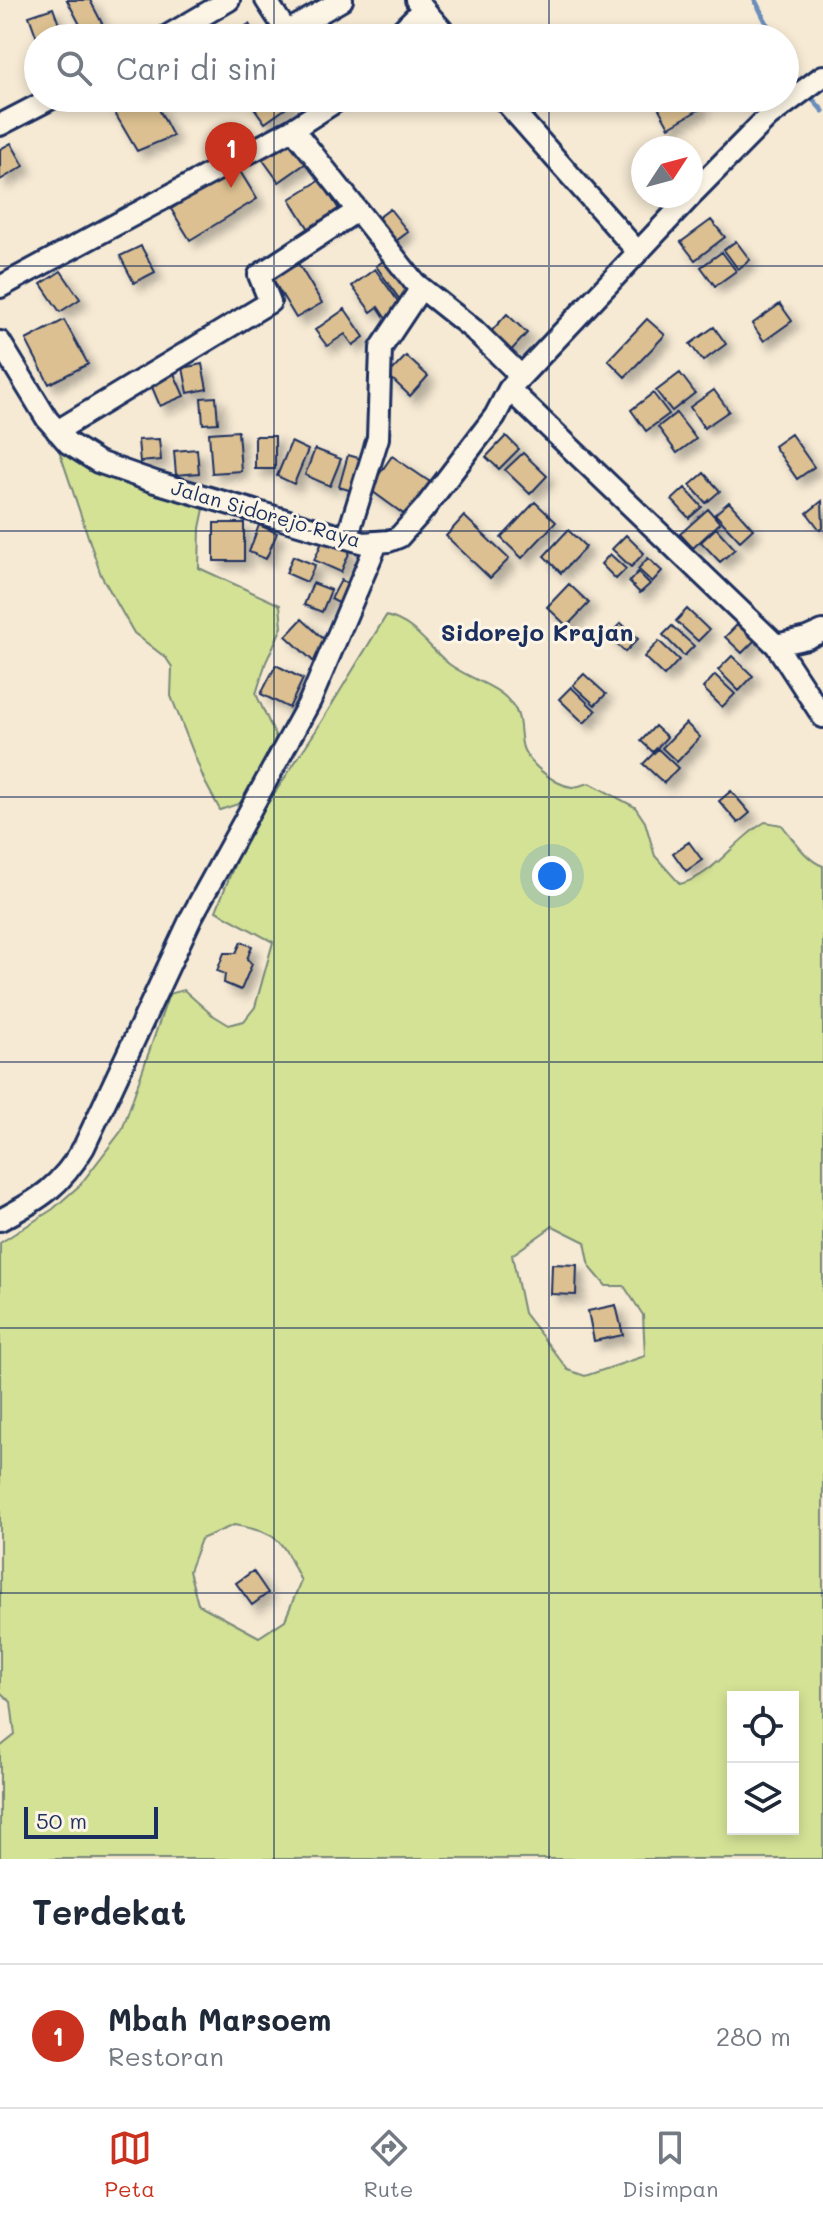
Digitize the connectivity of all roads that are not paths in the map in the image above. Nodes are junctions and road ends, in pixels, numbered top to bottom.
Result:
1 (229, 0) edge
2 (266, 0) edge
3 (342, 0) edge
4 (420, 4) edge
5 (188, 24) edge
6 (282, 24) edge
7 (300, 24) edge
8 (405, 24) edge
9 (437, 24) edge
10 (823, 76) edge
11 (799, 94) edge
12 (25, 112) edge
13 (319, 112) edge
14 (514, 112) edge
15 (775, 112) edge
16 (0, 125) edge
17 (293, 129) junction
18 (703, 184) edge
19 (679, 208) edge
20 (357, 211) junction
21 (637, 251) junction
22 (0, 287) edge
23 (421, 288) junction
24 (0, 342) edge
25 (519, 392) junction
26 (57, 431) junction
27 (347, 538) junction
28 (377, 543) junction
29 (823, 631) edge
30 (776, 645) junction
31 (823, 717) edge
32 (0, 1220) edge

1 - 5 street
2 - 6 street
3 - 7 street
4 - 8 street
4 - 9 street
10 - 11 street, Jalan Sidorejo Raya
12 - 16 street
13 - 17 street
14 - 21 street
15 - 18 street, Jalan Sidorejo Raya
17 - 20 street
17 - 22 street
19 - 21 street, Jalan Sidorejo Raya
20 - 23 street
20 - 26 street
21 - 25 street, Jalan Sidorejo Raya
23 - 25 street
23 - 27 street
24 - 26 street, Jalan Sidorejo Raya
25 - 28 street, Jalan Sidorejo Raya
25 - 30 street
26 - 27 street, Jalan Sidorejo Raya
27 - 28 street, Jalan Sidorejo Raya
28 - 32 street
29 - 30 street
30 - 31 street

